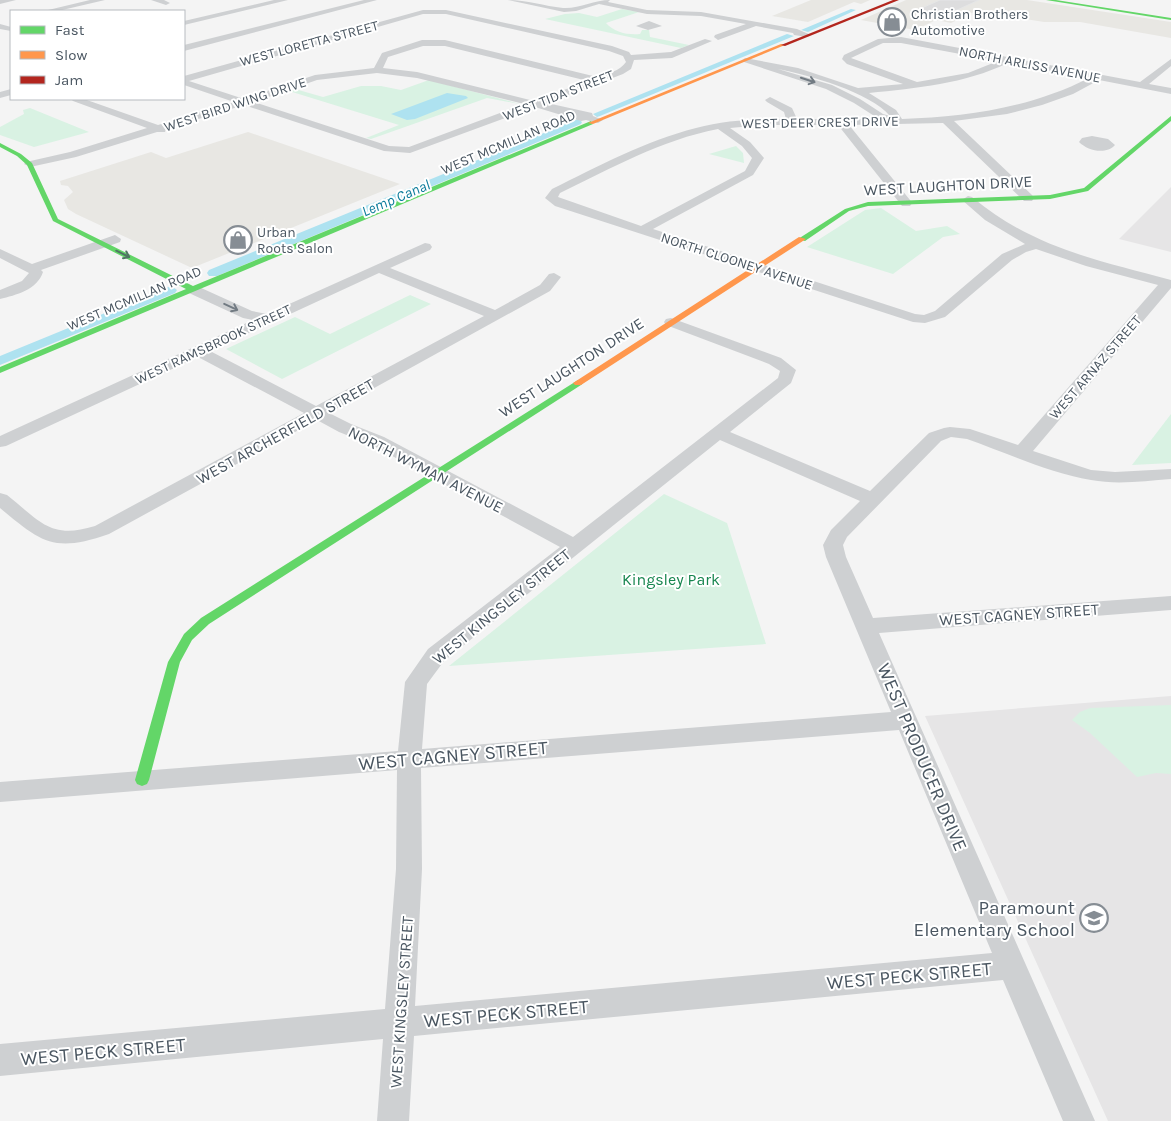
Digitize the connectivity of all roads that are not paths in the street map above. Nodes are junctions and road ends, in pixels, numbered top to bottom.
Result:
1 (12, 0) edge
2 (102, 0) edge
3 (155, 0) edge
4 (278, 0) edge
5 (373, 0) edge
6 (1048, 0) edge
7 (602, 1) edge
8 (892, 1) edge
9 (0, 2) edge
10 (1083, 2) edge
11 (166, 3) dead end
12 (510, 3) edge
13 (681, 4) dead end
14 (53, 10) edge
15 (484, 13) dead end
16 (669, 13) junction
17 (470, 17) junction
18 (1171, 19) edge
19 (286, 22) junction
20 (185, 23) edge
21 (654, 24) dead end
22 (754, 24) junction
23 (303, 27) dead end
24 (320, 31) dead end
25 (802, 34) junction
26 (337, 36) junction
27 (185, 48) edge
28 (629, 58) junction
29 (1007, 60) junction
30 (745, 61) junction
31 (1171, 62) edge
32 (764, 65) junction
33 (377, 70) junction
34 (1098, 77) junction
35 (185, 80) edge
36 (185, 80) edge
37 (598, 80) junction
38 (915, 85) junction
39 (1142, 85) junction
40 (855, 90) junction
41 (1171, 91) edge
42 (840, 92) junction
43 (79, 100) edge
44 (770, 100) dead end
45 (244, 102) junction
46 (539, 105) junction
47 (944, 118) junction
48 (1171, 118) edge
49 (598, 120) junction
50 (792, 120) junction
51 (898, 121) junction
52 (840, 122) junction
53 (720, 126) junction
54 (158, 129) junction
55 (169, 133) dead end
56 (0, 145) edge
57 (1109, 146) dead end
58 (1133, 151) junction
59 (30, 164) junction
60 (551, 198) joint
61 (1028, 198) junction
62 (968, 200) junction
63 (906, 202) junction
64 (53, 213) junction
65 (642, 230) junction
66 (115, 239) junction
67 (101, 244) junction
68 (1038, 244) junction
69 (425, 247) dead end
70 (0, 252) edge
71 (172, 266) dead end
72 (378, 268) junction
73 (757, 268) junction
74 (31, 269) junction
75 (554, 277) dead end
76 (195, 283) junction
77 (209, 283) junction
78 (1169, 283) edge
79 (0, 295) edge
80 (495, 316) junction
81 (269, 318) junction
82 (671, 322) junction
83 (198, 351) junction
84 (0, 370) edge
85 (317, 413) junction
86 (718, 434) junction
87 (0, 442) edge
88 (1022, 452) junction
89 (437, 472) junction
90 (1171, 474) edge
91 (872, 499) junction
92 (0, 500) edge
93 (574, 546) junction
94 (1171, 602) edge
95 (866, 626) junction
96 (906, 720) junction
97 (409, 758) junction
98 (142, 780) junction
99 (0, 792) edge
100 (1012, 965) junction
101 (400, 1022) junction
102 (0, 1060) edge
103 (393, 1121) edge
104 (1079, 1121) edge

1 - 9 street
2 - 14 street
3 - 11 street
4 - 20 street
5 - 19 street
6 - 10 street
7 - 12 street
7 - 16 street
8 - 25 street, WEST MCMILLAN ROAD
10 - 18 street
13 - 16 street
15 - 17 street
16 - 21 street
16 - 22 street
17 - 26 street, WEST LORETTA STREET
17 - 28 street
19 - 23 street
19 - 27 street
22 - 25 street
22 - 28 street, WEST TIDA STREET
24 - 26 street
25 - 30 street, WEST MCMILLAN ROAD
26 - 35 street, WEST LORETTA STREET
28 - 37 street, WEST TIDA STREET
29 - 34 street, NORTH ARLISS AVENUE
29 - 38 street
29 - 38 street, NORTH ARLISS AVENUE
30 - 32 street
30 - 49 street, WEST MCMILLAN ROAD
31 - 39 street
32 - 40 street
32 -> 42 street
33 - 37 street
33 - 45 street, WEST BIRD WING DRIVE
33 - 46 street, WEST BIRD WING DRIVE
34 - 39 street, NORTH ARLISS AVENUE
34 - 47 street, WEST DEER CREST DRIVE
36 - 45 street
37 - 46 street, WEST TIDA STREET
38 - 40 street
39 - 41 street, NORTH ARLISS AVENUE
40 - 42 street
40 - 51 street
42 - 51 street
43 - 54 street
44 - 50 street
45 - 46 street, WEST TIDA STREET
45 - 54 street, WEST BIRD WING DRIVE
46 - 49 street, WEST BIRD WING DRIVE
47 - 51 street, WEST DEER CREST DRIVE
47 - 61 street
48 - 58 street, WEST LAUGHTON DRIVE
49 - 77 street, WEST MCMILLAN ROAD
50 - 52 street, WEST DEER CREST DRIVE
50 - 53 street, WEST DEER CREST DRIVE
51 - 52 street, WEST DEER CREST DRIVE
52 - 63 street
53 - 60 street, WEST DEER CREST DRIVE
53 - 65 street
54 - 55 street
54 - 59 street, WEST BIRD WING DRIVE
56 - 59 street
57 - 58 street
58 - 61 street, WEST LAUGHTON DRIVE
59 - 64 street
60 - 65 street, NORTH CLOONEY AVENUE
61 - 62 street, WEST LAUGHTON DRIVE
62 - 63 street, WEST LAUGHTON DRIVE
62 - 68 street
63 - 73 street, WEST LAUGHTON DRIVE
64 - 66 street
64 - 67 street
65 - 73 street, NORTH CLOONEY AVENUE
66 - 67 street
66 - 71 street
67 - 74 street
67 -> 76 street
68 - 73 street, NORTH CLOONEY AVENUE
68 - 78 street
69 - 72 street, WEST RAMSBROOK STREET
70 - 74 street
72 - 80 street
72 - 81 street, WEST RAMSBROOK STREET
73 - 82 street, WEST LAUGHTON DRIVE
74 - 79 street
75 - 80 street, WEST ARCHERFIELD STREET
76 - 77 street, WEST MCMILLAN ROAD
76 -> 81 street
76 - 84 street, WEST MCMILLAN ROAD
77 - 81 street
78 - 88 street, WEST ARNAZ STREET
80 - 85 street, WEST ARCHERFIELD STREET
81 - 83 street, WEST RAMSBROOK STREET
82 - 86 street, WEST KINGSLEY STREET
82 - 89 street, WEST LAUGHTON DRIVE
83 - 85 street, NORTH WYMAN AVENUE
83 - 87 street, WEST RAMSBROOK STREET
85 - 89 street, NORTH WYMAN AVENUE
85 - 92 street, WEST ARCHERFIELD STREET
86 - 91 street
86 - 93 street, WEST KINGSLEY STREET
88 - 90 street
88 - 91 street, WEST PRODUCER DRIVE
89 - 93 street, NORTH WYMAN AVENUE
89 - 98 street, WEST LAUGHTON DRIVE
91 - 95 street, WEST PRODUCER DRIVE
93 - 97 street, WEST KINGSLEY STREET
94 - 95 street, WEST CAGNEY STREET
95 - 96 street, WEST PRODUCER DRIVE
96 - 97 street, WEST CAGNEY STREET
96 - 100 street, WEST PRODUCER DRIVE
97 - 98 street, WEST CAGNEY STREET
97 - 101 street, WEST KINGSLEY STREET
98 - 99 street, WEST CAGNEY STREET
100 - 101 street, WEST PECK STREET
100 - 104 street, WEST PRODUCER DRIVE
101 - 102 street, WEST PECK STREET
101 - 103 street, WEST KINGSLEY STREET

